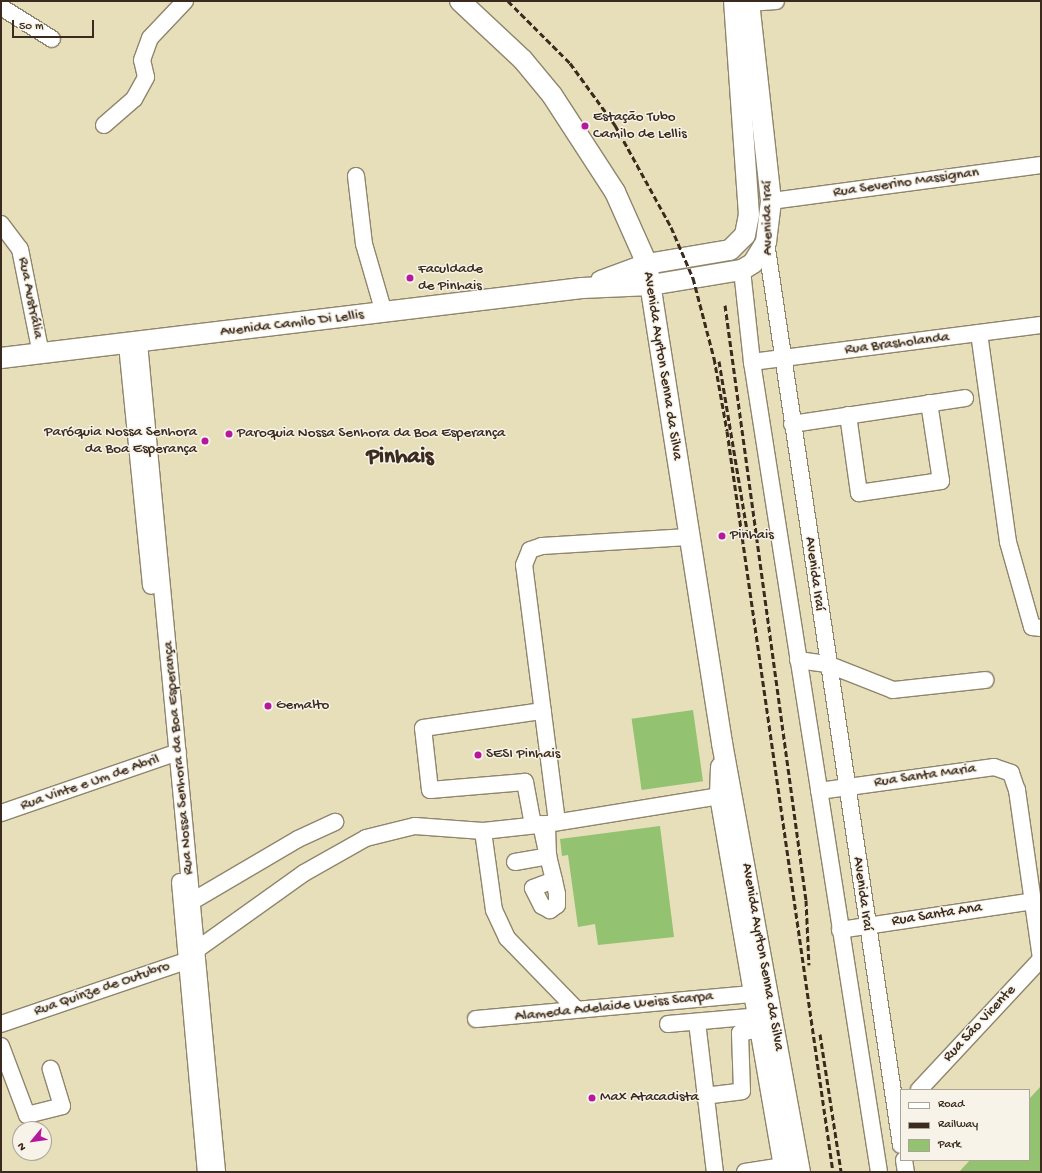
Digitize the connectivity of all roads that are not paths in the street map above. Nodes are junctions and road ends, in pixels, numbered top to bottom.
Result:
1 (185, 1) edge
2 (460, 1) edge
3 (776, 1) edge
4 (744, 2) edge
5 (1, 7) edge
6 (52, 39) dead end
7 (104, 125) dead end
8 (1041, 165) edge
9 (356, 176) dead end
10 (770, 201) junction
11 (1, 224) edge
12 (766, 242) junction
13 (730, 250) joint
14 (647, 264) junction
15 (742, 270) junction
16 (651, 285) junction
17 (582, 288) junction
18 (384, 313) junction
19 (1041, 325) edge
20 (979, 333) junction
21 (133, 344) junction
22 (41, 354) junction
23 (1, 358) edge
24 (783, 358) junction
25 (752, 362) junction
26 (965, 398) dead end
27 (929, 403) junction
28 (848, 415) junction
29 (792, 424) junction
30 (688, 537) junction
31 (1041, 628) edge
32 (798, 660) junction
33 (827, 664) junction
34 (985, 680) dead end
35 (543, 711) junction
36 (722, 743) junction
37 (173, 754) junction
38 (848, 787) junction
39 (819, 791) junction
40 (720, 796) junction
41 (1, 813) edge
42 (335, 822) dead end
43 (544, 824) junction
44 (483, 831) junction
45 (548, 856) junction
46 (515, 862) dead end
47 (554, 880) dead end
48 (1034, 901) junction
49 (187, 905) junction
50 (867, 926) junction
51 (840, 930) junction
52 (199, 948) junction
53 (1041, 959) edge
54 (186, 961) junction
55 (752, 994) junction
56 (576, 1009) junction
57 (476, 1019) dead end
58 (697, 1022) junction
59 (765, 1022) junction
60 (1, 1024) edge
61 (668, 1024) dead end
62 (1, 1046) edge
63 (51, 1069) dead end
64 (920, 1089) edge
65 (704, 1096) junction
66 (898, 1110) edge
67 (871, 1116) junction
68 (900, 1133) edge
69 (904, 1161) edge
70 (789, 1170) edge
71 (206, 1172) edge
72 (217, 1172) edge
73 (715, 1172) edge
74 (745, 1172) edge
75 (879, 1172) edge
76 (906, 1172) edge

1 - 7 street
2 - 14 main road, Avenida Ayrton Senna da Silva
3 - 4 street
4 - 10 main road, Avenida Iraí
4 - 13 main road, Avenida Iraí
5 - 6 street
8 - 10 street, Rua Severino Massignan
9 - 18 street
10 - 12 main road, Avenida Iraí
11 - 22 street, Rua Austrália
12 - 15 main road
12 - 24 street, Avenida Iraí
13 - 14 main road, Avenida Camilo Di Lellis
14 - 16 main road, Avenida Ayrton Senna da Silva
14 - 17 main road, Avenida Camilo Di Lellis
15 - 16 main road, Avenida Camilo Di Lellis
15 - 25 street, Avenida Iraí
16 - 17 main road, Avenida Camilo Di Lellis
16 - 30 main road, Avenida Ayrton Senna da Silva
17 - 18 main road, Avenida Camilo Di Lellis
18 - 21 main road, Avenida Camilo Di Lellis
19 - 20 street, Rua Brasholanda
20 - 24 street, Rua Brasholanda
20 - 31 street
21 - 22 main road, Avenida Camilo Di Lellis
21 - 37 street, Rua Nossa Senhora da Boa Esperança
22 - 23 main road, Avenida Camilo Di Lellis
24 - 25 street, Rua Brasholanda
24 - 29 street, Avenida Iraí
25 - 32 street, Avenida Iraí
26 - 27 street
27 - 28 street
27 - 28 street
28 - 29 street
29 - 33 street, Avenida Iraí
30 - 35 street
30 - 36 main road, Avenida Ayrton Senna da Silva
32 - 33 street
32 - 39 street, Avenida Iraí
33 - 34 street
33 - 38 street, Avenida Iraí
35 - 43 street
35 - 43 street
36 - 40 main road, Avenida Ayrton Senna da Silva
36 - 59 main road, Avenida Ayrton Senna da Silva
37 - 41 street, Rua Vinte e Um de Abril
37 - 49 street, Rua Nossa Senhora da Boa Esperança
38 - 39 street, Rua Santa Maria
38 - 48 street, Rua Santa Maria
38 - 50 street, Avenida Iraí
39 - 51 street, Avenida Iraí
40 - 43 street, Rua Quinze de Outubro
40 - 55 main road, Avenida Ayrton Senna da Silva
42 - 49 street
43 - 44 street, Rua Quinze de Outubro
43 - 45 street
44 - 52 street, Rua Quinze de Outubro
44 - 56 street
45 - 46 street
45 - 47 street
48 - 50 street, Rua Santa Ana
48 - 53 street
49 - 52 street, Rua Nossa Senhora da Boa Esperança
49 - 54 street, Rua Nossa Senhora da Boa Esperança
50 - 51 street, Rua Santa Ana
50 - 66 street, Avenida Iraí
51 - 67 street, Avenida Iraí
52 - 54 street, Rua Quinze de Outubro
52 - 72 street, Rua Nossa Senhora da Boa Esperança
53 - 64 street, Rua São Vicente
54 - 60 street, Rua Quinze de Outubro
54 - 71 street, Rua Nossa Senhora da Boa Esperança
55 - 56 street, Alameda Adelaide Weiss Scarpa
55 - 59 main road, Avenida Ayrton Senna da Silva
56 - 57 street, Alameda Adelaide Weiss Scarpa
58 - 59 street
58 - 61 street
58 - 65 street
59 - 65 street
59 - 70 main road, Avenida Ayrton Senna da Silva
62 - 63 street
65 - 73 street
66 - 67 street
66 - 68 street, Avenida Iraí
67 - 75 street, Avenida Iraí
69 - 76 street
70 - 74 street

